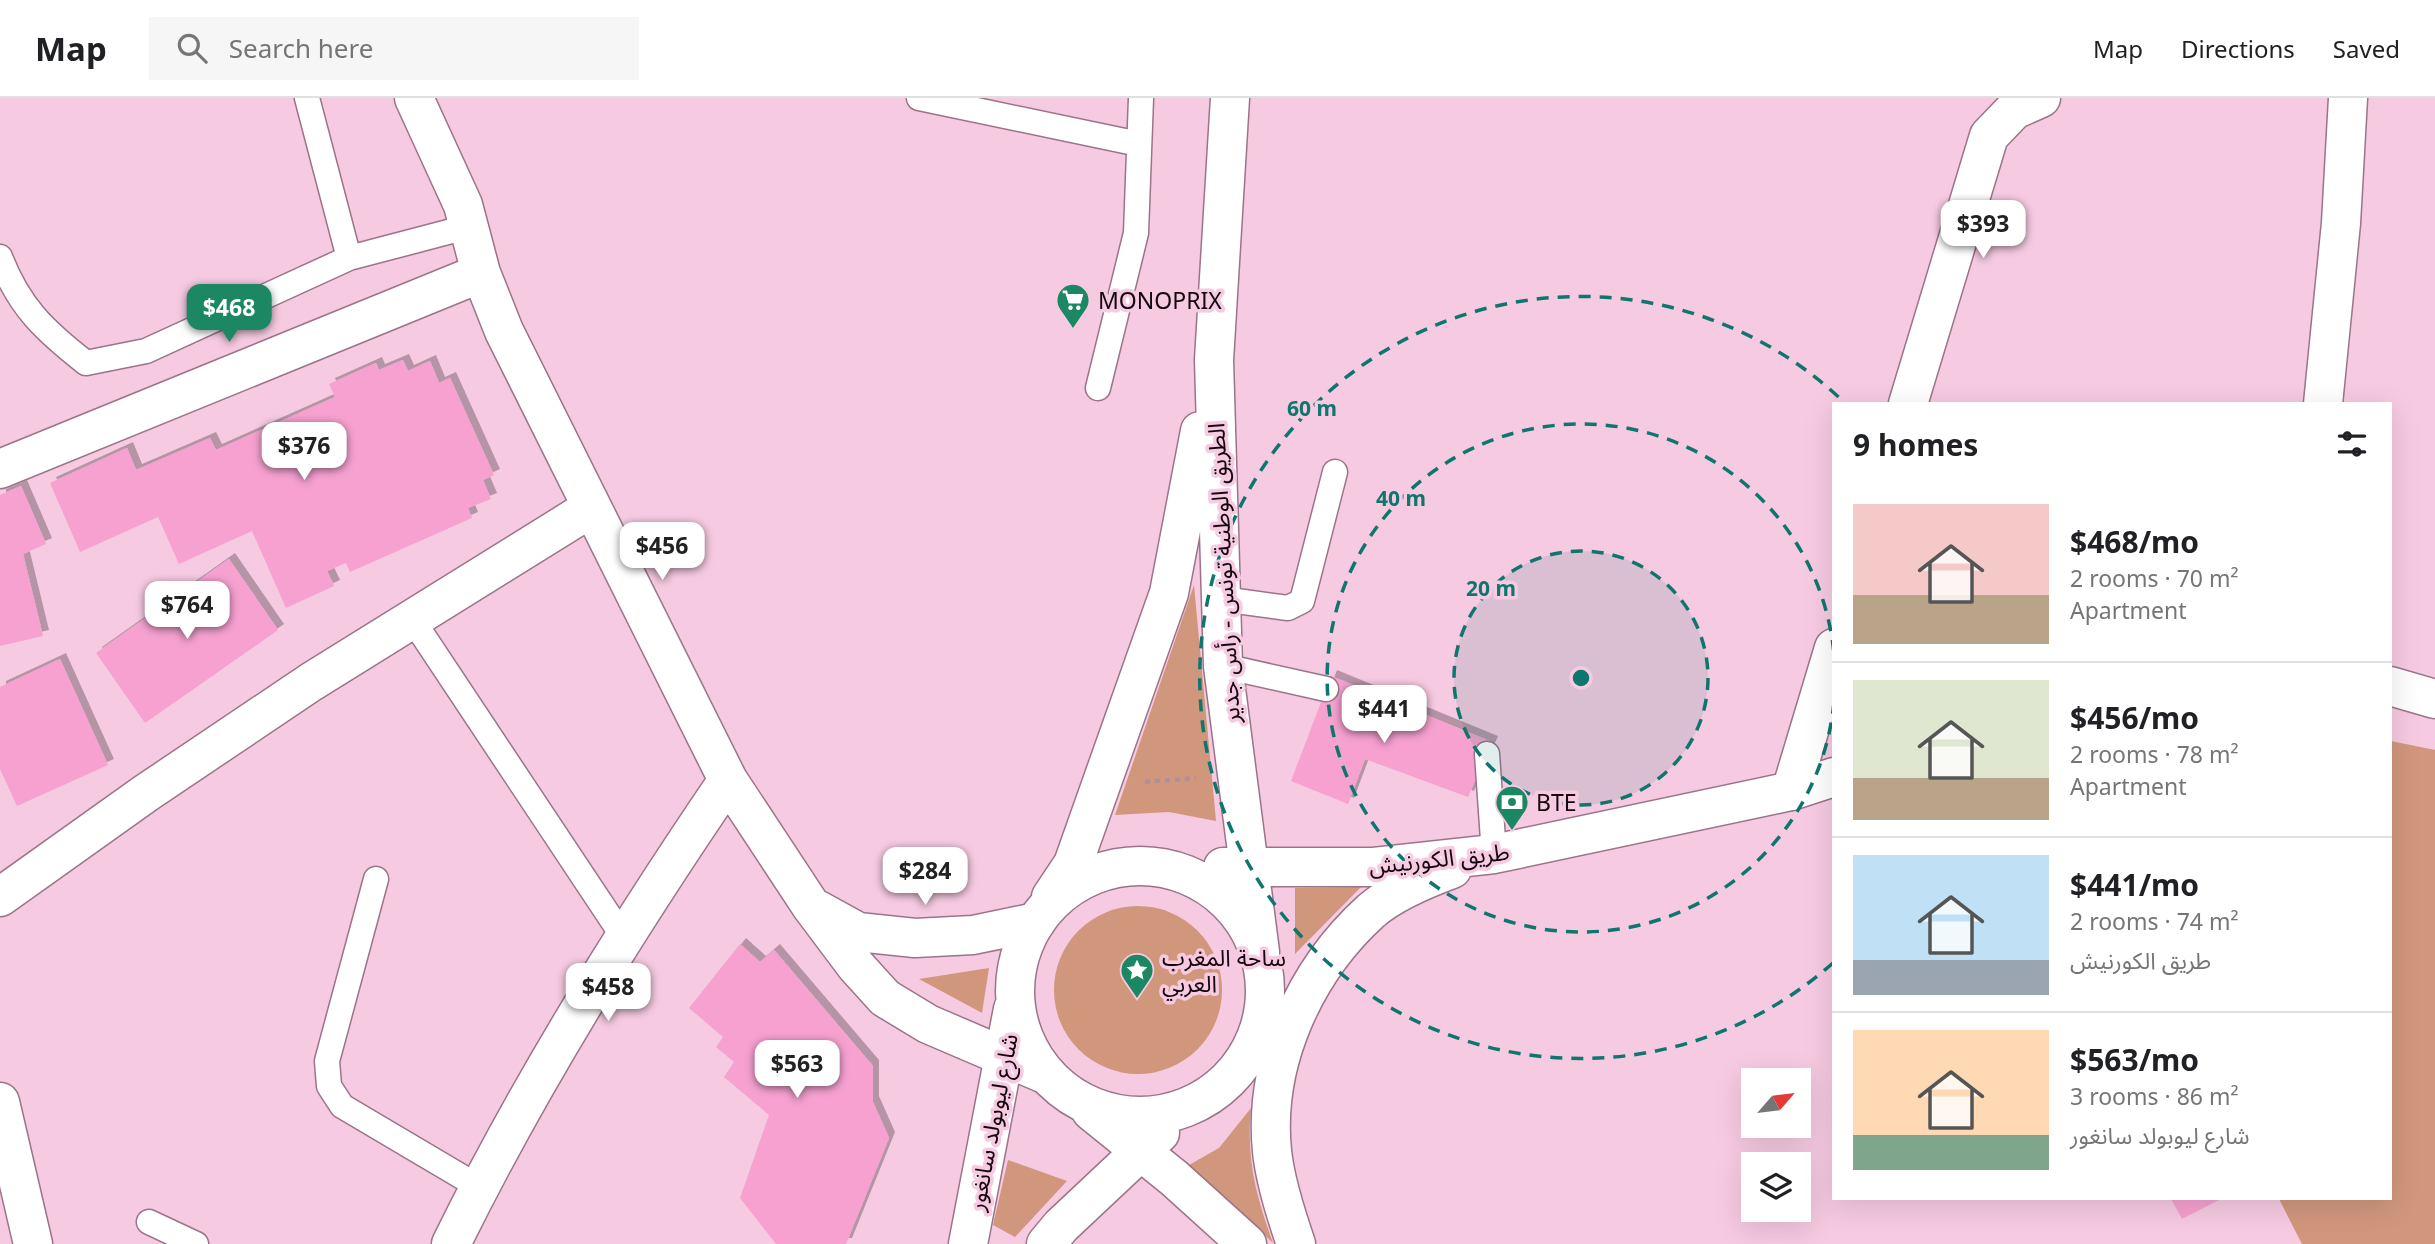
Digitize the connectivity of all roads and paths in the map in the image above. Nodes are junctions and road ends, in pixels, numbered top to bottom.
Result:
1 (307, 98) edge
2 (414, 98) edge
3 (919, 98) edge
4 (1141, 98) edge
5 (1230, 98) edge
6 (2041, 98) edge
7 (2348, 98) edge
8 (1139, 144) junction
9 (467, 227) junction
10 (0, 257) edge
11 (349, 258) junction
12 (481, 273) junction
13 (1214, 360) junction
14 (1098, 388) dead end
15 (1909, 402) edge
16 (2323, 402) edge
17 (0, 469) edge
18 (1335, 472) dead end
19 (591, 508) junction
20 (1222, 600) junction
21 (412, 619) junction
22 (1832, 655) edge
23 (1223, 666) junction
24 (2392, 687) edge
25 (1326, 690) dead end
26 (2435, 699) edge
27 (1487, 754) dead end
28 (1235, 775) junction
29 (1832, 778) edge
30 (728, 780) junction
31 (1098, 786) junction
32 (1791, 791) junction
33 (1494, 855) junction
34 (1162, 867) junction
35 (1248, 867) junction
36 (376, 879) dead end
37 (0, 897) edge
38 (811, 906) junction
39 (1039, 917) junction
40 (625, 938) junction
41 (1260, 952) junction
42 (1015, 1000) junction
43 (1005, 1058) junction
44 (1047, 1075) junction
45 (1075, 1099) junction
46 (0, 1102) edge
47 (1189, 1108) junction
48 (1140, 1151) junction
49 (479, 1187) junction
50 (149, 1222) dead end
51 (33, 1244) edge
52 (195, 1244) edge
53 (451, 1244) edge
54 (968, 1244) edge
55 (1046, 1244) edge
56 (1247, 1244) edge
57 (1296, 1244) edge

1 - 11 lane
2 - 9 main road
3 - 8 lane
4 - 8 lane
5 - 13 main road, الطريق الوطنية تونس - رأس جدير
6 - 15 main road
7 - 16 main road
8 - 14 lane
9 - 11 lane
9 - 12 main road
10 - 11 lane
12 - 17 main road
12 - 19 main road
13 - 20 main road, الطريق الوطنية تونس - رأس جدير
13 - 31 main road, الطريق الوطنية تونس - رأس جدير
18 - 20 lane
19 - 21 main road
19 - 30 main road
20 - 23 main road, الطريق الوطنية تونس - رأس جدير
21 - 37 main road
21 - 40 lane
22 - 32 main road
23 - 25 lane
23 - 28 main road, الطريق الوطنية تونس - رأس جدير
24 - 26 main road
27 - 33 lane
28 - 31 path
28 - 35 main road, الطريق الوطنية تونس - رأس جدير
29 - 32 main road, طريق الكورنيش
30 - 38 main road
30 - 40 main road
31 - 39 main road, الطريق الوطنية تونس - رأس جدير
32 - 33 main road, طريق الكورنيش
33 - 35 main road, طريق الكورنيش
33 - 57 main road
34 - 35 main road, طريق الكورنيش
34 - 39 main road, طريق الكورنيش
34 - 41 main road
35 - 41 main road, الطريق الوطنية تونس - رأس جدير
36 - 49 lane
38 - 39 main road
38 - 43 main road
39 - 42 main road
40 - 49 main road
41 - 47 main road, الطريق الوطنية تونس - رأس جدير
42 - 43 main road, شارع ليوبولد سانغور
42 - 44 main road
43 - 44 main road
43 - 54 main road, شارع ليوبولد سانغور
44 - 45 main road
45 - 47 main road
45 - 48 main road
46 - 51 main road
47 - 48 main road
48 - 55 main road
48 - 56 main road
49 - 53 main road
50 - 52 lane

